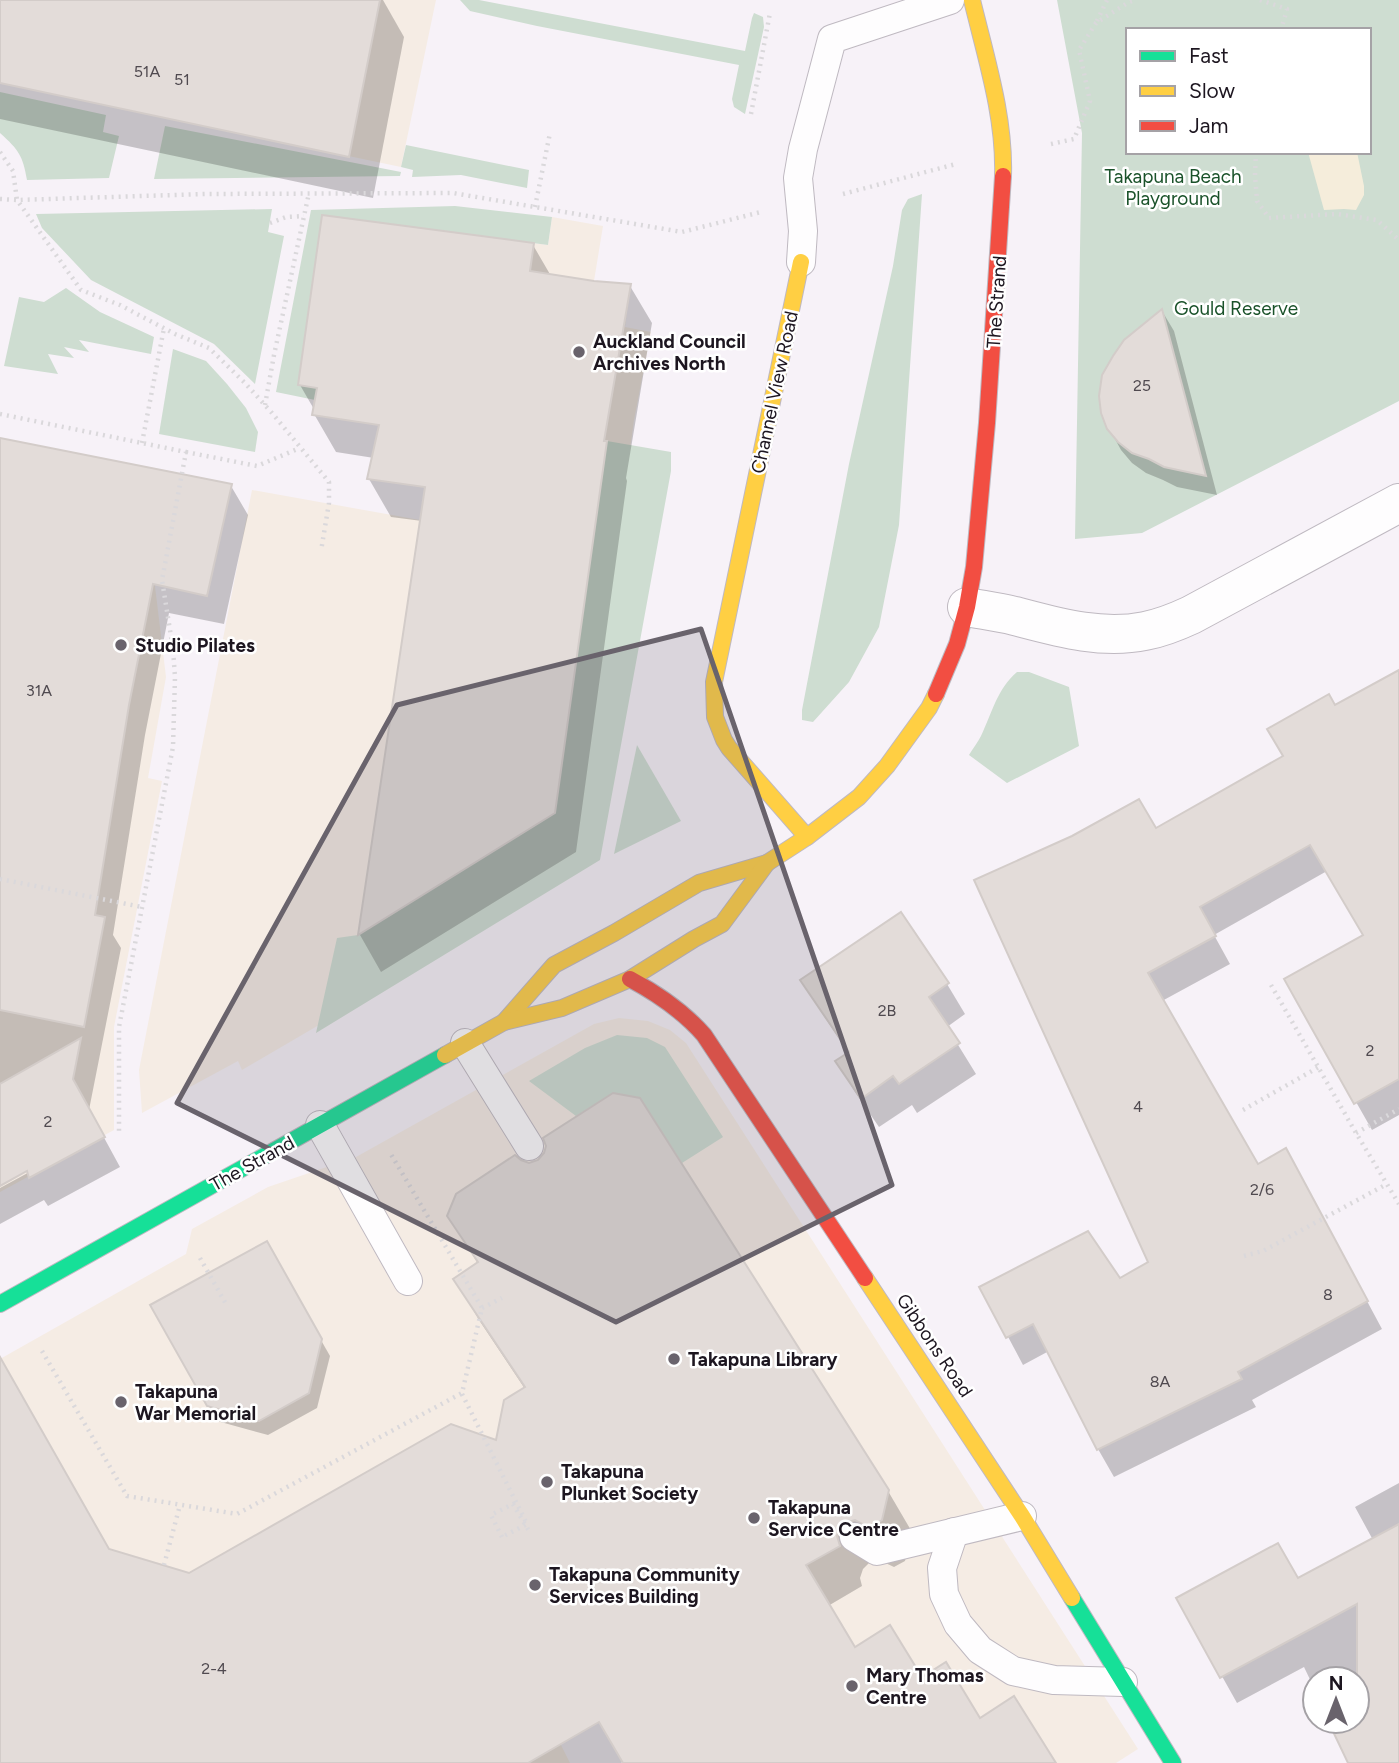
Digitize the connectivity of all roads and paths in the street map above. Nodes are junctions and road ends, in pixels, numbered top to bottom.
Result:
1 (950, 0) edge
2 (972, 0) edge
3 (1107, 0) edge
4 (1136, 0) edge
5 (1260, 0) edge
6 (770, 13) dead end
7 (1096, 23) junction
8 (1282, 28) edge
9 (751, 114) dead end
10 (550, 133) dead end
11 (1046, 145) dead end
12 (0, 152) edge
13 (1256, 154) edge
14 (967, 161) dead end
15 (309, 193) junction
16 (841, 195) dead end
17 (0, 199) edge
18 (16, 200) junction
19 (535, 207) junction
20 (769, 210) dead end
21 (304, 216) junction
22 (270, 223) dead end
23 (1399, 240) edge
24 (801, 262) joint
25 (164, 328) junction
26 (265, 406) junction
27 (0, 414) edge
28 (142, 443) junction
29 (300, 448) junction
30 (186, 452) junction
31 (1399, 503) edge
32 (321, 551) dead end
33 (967, 607) junction
34 (807, 837) junction
35 (767, 863) junction
36 (0, 879) edge
37 (142, 907) junction
38 (630, 979) junction
39 (1271, 985) dead end
40 (504, 1022) junction
41 (465, 1044) junction
42 (1319, 1068) junction
43 (1399, 1109) edge
44 (1243, 1110) dead end
45 (320, 1125) junction
46 (119, 1133) dead end
47 (1356, 1133) junction
48 (529, 1146) dead end
49 (389, 1151) dead end
50 (1387, 1184) junction
51 (1399, 1204) edge
52 (1244, 1256) dead end
53 (200, 1258) dead end
54 (408, 1282) dead end
55 (502, 1298) dead end
56 (0, 1304) edge
57 (226, 1304) dead end
58 (482, 1308) junction
59 (41, 1351) dead end
60 (461, 1393) junction
61 (180, 1505) junction
62 (1022, 1516) junction
63 (529, 1531) dead end
64 (954, 1532) junction
65 (854, 1537) dead end
66 (164, 1565) dead end
67 (1123, 1682) junction
68 (1173, 1763) edge

1 - 24 lane, Channel View Road
2 - 33 street, The Strand
3 - 7 path
4 - 7 path
5 - 8 path
6 - 9 path
7 - 11 path
10 - 19 path
12 - 18 path
13 - 23 path
14 - 16 path
15 - 18 path
15 - 19 path
15 - 21 path
17 - 18 path
18 - 25 path
19 - 20 path
21 - 22 path
21 - 26 path
24 - 34 street, Channel View Road
25 - 26 path
25 - 28 path
26 - 29 path
27 - 28 path
28 - 30 path
29 - 30 path
29 - 32 path
30 - 37 path
31 - 33 street
33 - 34 street, The Strand
34 - 35 street, The Strand
35 - 38 street, The Strand
35 - 40 street, The Strand
36 - 37 path
37 - 46 path
38 - 40 street, The Strand
38 - 62 street, Gibbons Road
39 - 42 path
40 - 41 street, The Strand
41 - 45 street, The Strand
41 - 48 lane
42 - 44 path
42 - 47 path
43 - 47 path
45 - 54 lane
45 - 56 street, The Strand
47 - 50 path
49 - 58 path
50 - 51 path
50 - 52 path
53 - 57 path
55 - 58 path
58 - 60 path
59 - 61 path
60 - 61 path
60 - 63 path, bridge
61 - 66 path
62 - 64 lane
62 - 67 street, Gibbons Road
64 - 65 lane
64 - 67 lane
67 - 68 street, Gibbons Road

